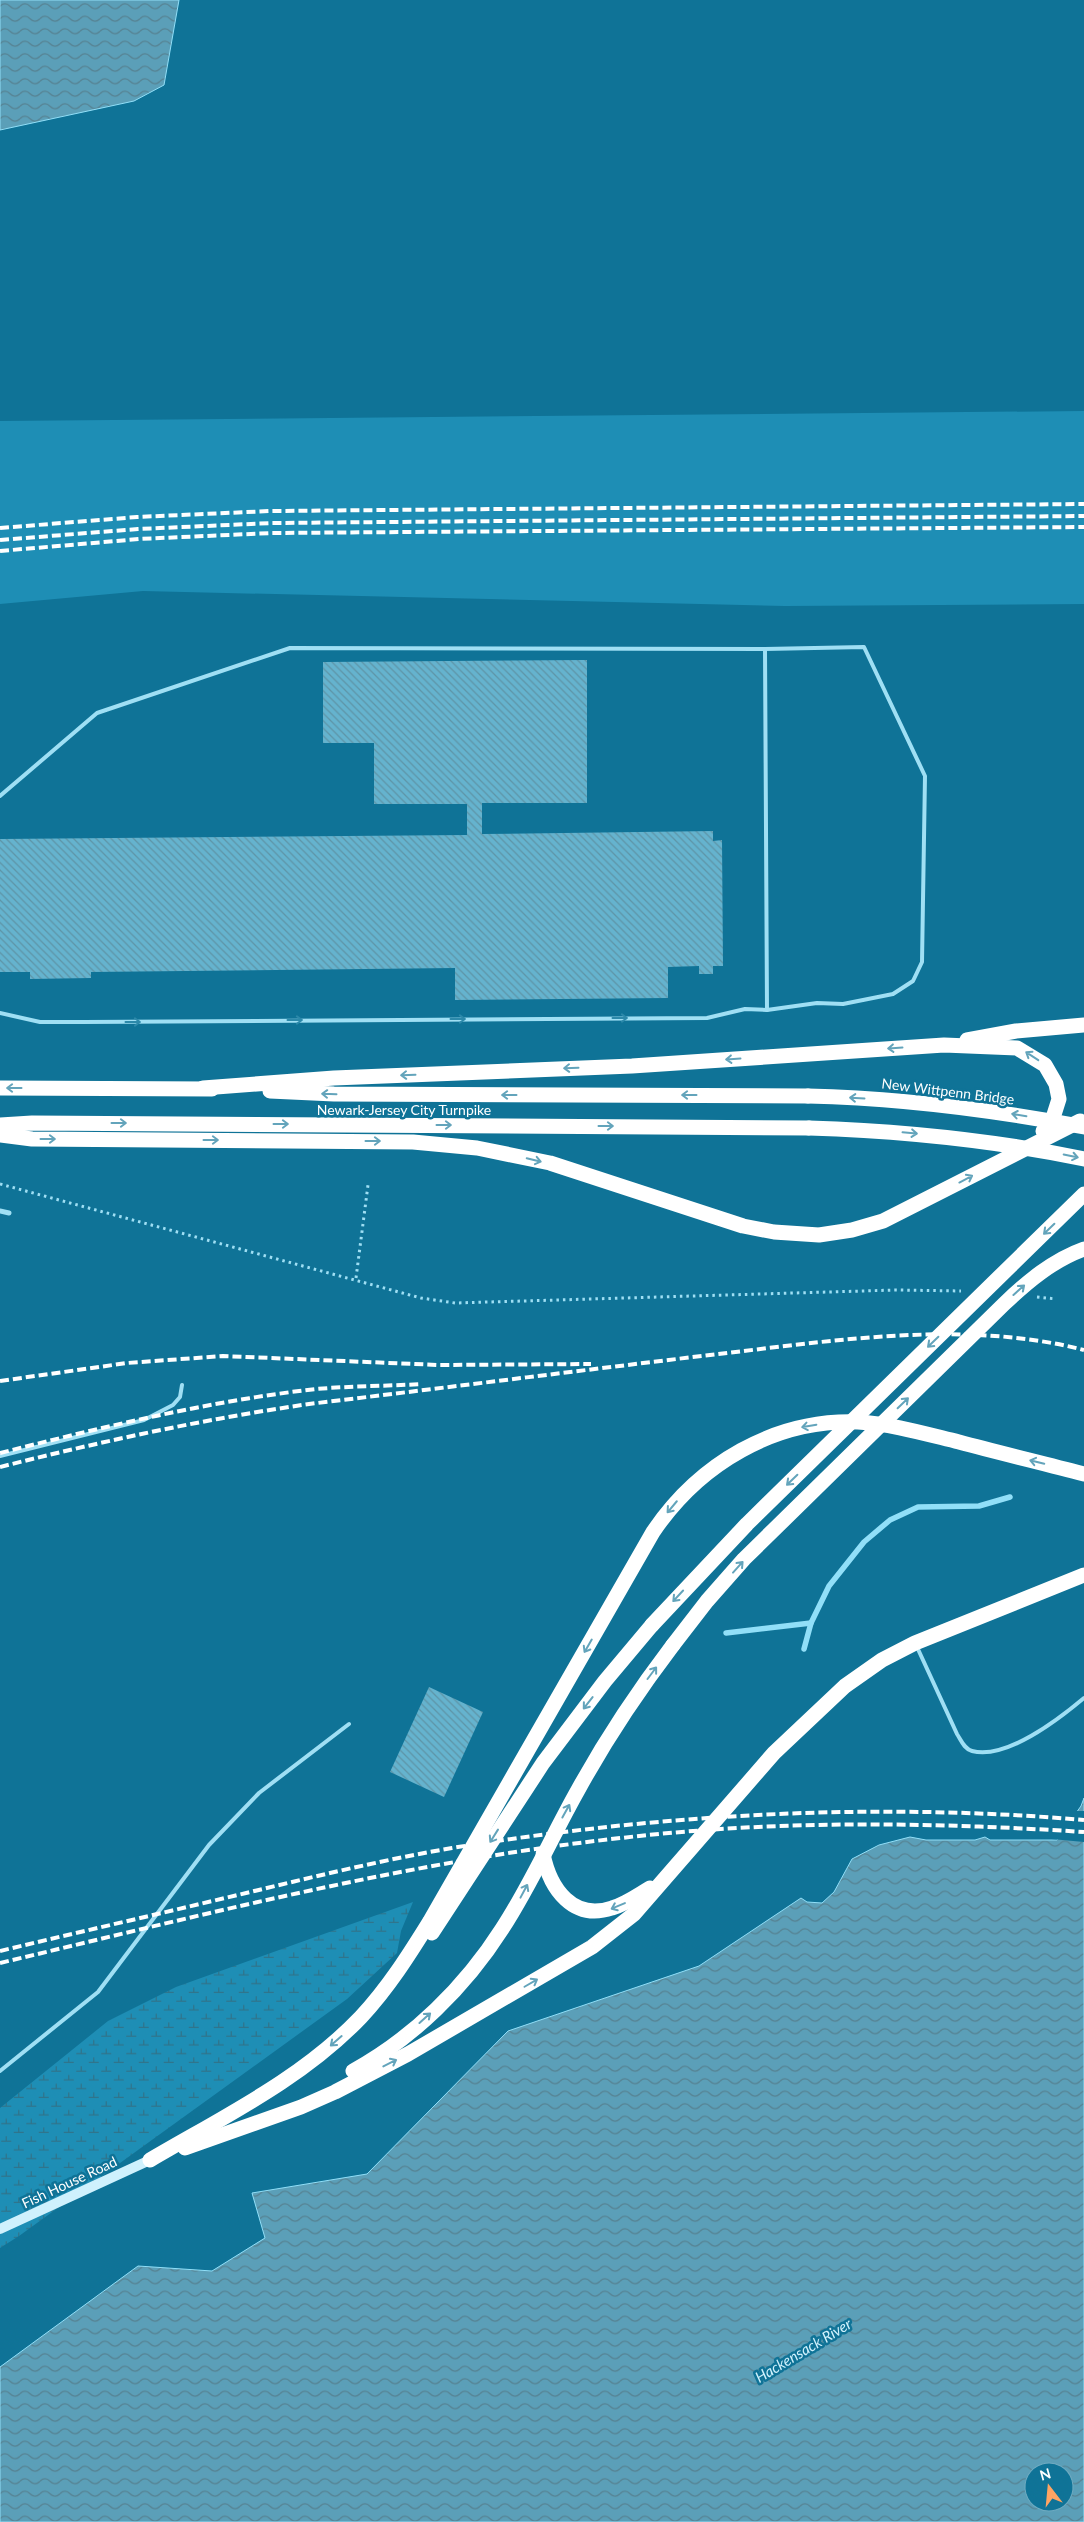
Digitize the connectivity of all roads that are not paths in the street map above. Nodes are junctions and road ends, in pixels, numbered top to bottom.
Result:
1 (765, 649) junction
2 (0, 796) edge
3 (767, 1010) junction
4 (0, 1013) edge
5 (1084, 1025) edge
6 (944, 1044) junction
7 (0, 1088) edge
8 (203, 1088) junction
9 (808, 1096) joint
10 (1084, 1120) edge
11 (0, 1124) edge
12 (1084, 1127) edge
13 (0, 1134) edge
14 (1084, 1159) edge
15 (990, 1166) junction
16 (1084, 1194) edge
17 (0, 1211) edge
18 (9, 1213) dead end
19 (1084, 1248) edge
20 (182, 1385) dead end
21 (0, 1456) edge
22 (1084, 1474) edge
23 (1084, 1575) edge
24 (915, 1643) junction
25 (1084, 1698) edge
26 (349, 1724) dead end
27 (544, 1854) junction
28 (660, 1883) junction
29 (402, 1965) junction
30 (0, 2071) edge
31 (150, 2160) junction
32 (0, 2229) edge

1 - 2 lane
1 - 3 lane
1 - 3 lane
4 -> 3 lane
5 - 6 highway
6 -> 8 highway
15 -> 6 highway
8 -> 7 highway, Newark-Jersey City Turnpike
9 -> 8 highway, Newark-Jersey City Turnpike
12 -> 9 highway, New Wittpenn Bridge, bridge
10 - 15 highway
11 -> 14 highway, Newark-Jersey City Turnpike, bridge
13 -> 15 highway
16 -> 29 highway, bridge
17 - 18 street
27 -> 19 highway, bridge
20 - 21 lane
22 -> 29 highway
23 - 24 highway
24 - 25 lane
24 - 28 highway
26 - 30 lane
28 -> 27 highway
31 -> 27 highway
31 -> 28 highway
29 -> 31 highway
31 - 32 main road, Fish House Road

